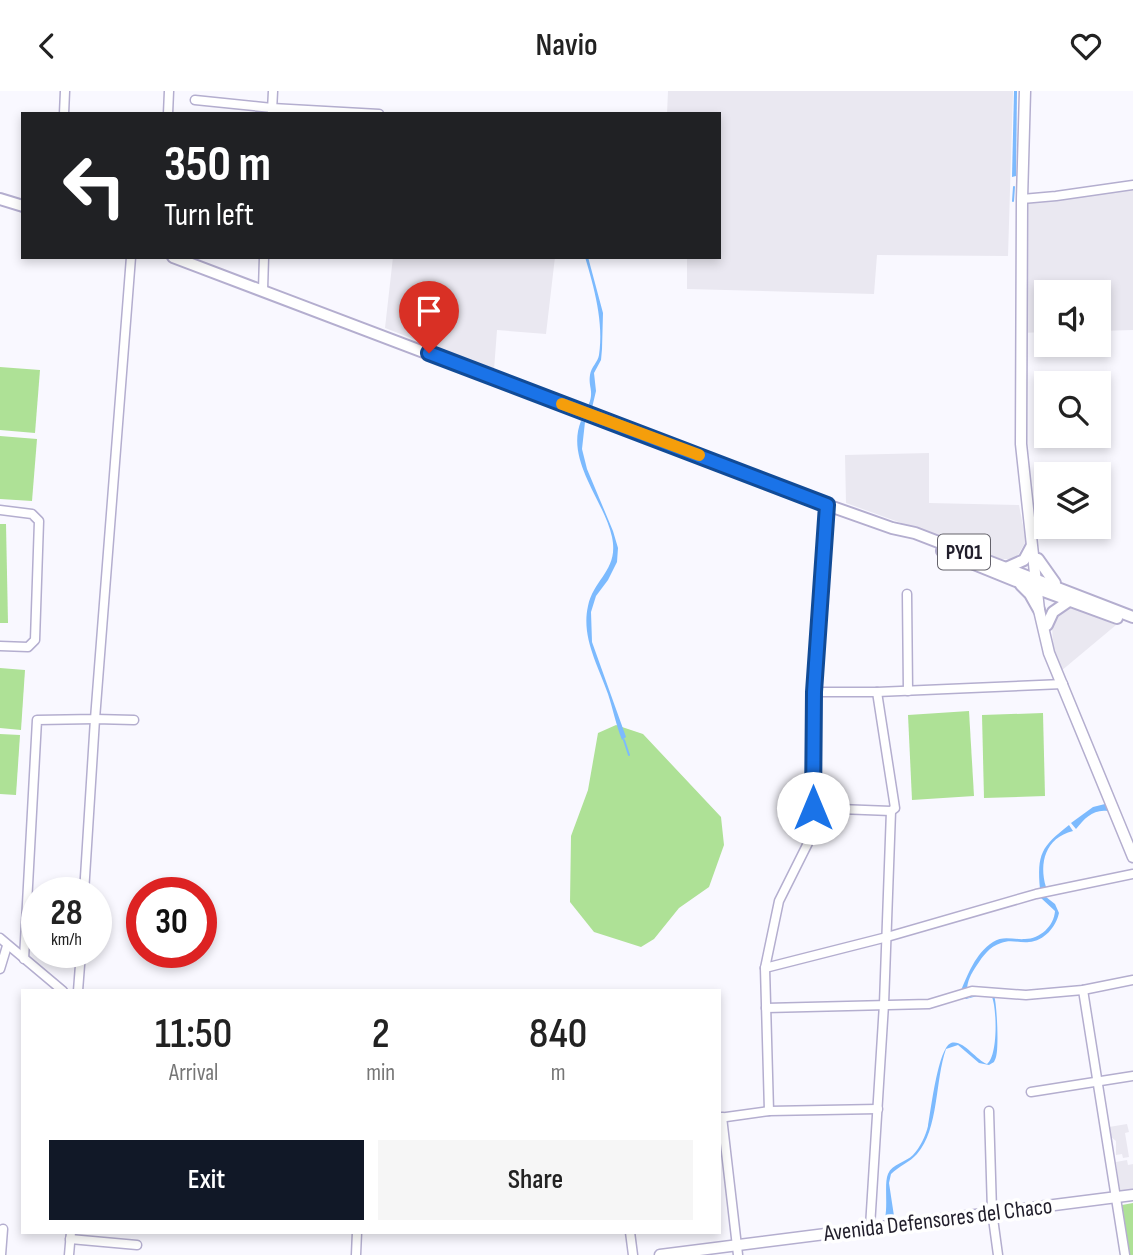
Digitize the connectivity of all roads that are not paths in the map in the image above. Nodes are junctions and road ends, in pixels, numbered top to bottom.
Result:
1 (65, 91) edge
2 (169, 91) edge
3 (273, 91) edge
4 (1025, 91) edge
5 (195, 100) dead end
6 (272, 111) edge
7 (64, 112) edge
8 (168, 112) edge
9 (308, 112) edge
10 (1133, 185) edge
11 (0, 199) edge
12 (1022, 199) junction
13 (21, 206) edge
14 (131, 259) edge
15 (178, 259) edge
16 (264, 259) edge
17 (263, 290) junction
18 (1026, 497) junction
19 (827, 505) junction
20 (0, 510) edge
21 (892, 528) junction
22 (1031, 547) junction
23 (1038, 559) junction
24 (1006, 568) junction
25 (1016, 581) junction
26 (1040, 585) junction
27 (1060, 587) junction
28 (907, 594) dead end
29 (1069, 601) junction
30 (1039, 610) junction
31 (1133, 617) edge
32 (1133, 624) edge
33 (1048, 625) junction
34 (0, 646) edge
35 (1053, 661) junction
36 (1063, 684) junction
37 (908, 691) junction
38 (814, 692) junction
39 (877, 692) junction
40 (95, 719) junction
41 (134, 720) dead end
42 (813, 808) junction
43 (891, 811) junction
44 (1133, 857) edge
45 (1133, 874) edge
46 (28, 877) edge
47 (85, 877) edge
48 (887, 937) junction
49 (0, 938) edge
50 (7, 946) junction
51 (21, 957) edge
52 (35, 968) edge
53 (80, 968) edge
54 (765, 968) junction
55 (0, 969) edge
56 (1133, 980) edge
57 (60, 989) edge
58 (78, 989) edge
59 (1083, 990) junction
60 (884, 1004) junction
61 (766, 1008) junction
62 (1133, 1076) edge
63 (1098, 1082) junction
64 (1031, 1092) dead end
65 (878, 1109) junction
66 (769, 1111) junction
67 (989, 1111) dead end
68 (721, 1118) edge
69 (1133, 1195) edge
70 (1118, 1198) junction
71 (992, 1211) junction
72 (875, 1227) junction
73 (3, 1229) dead end
74 (357, 1234) edge
75 (630, 1234) edge
76 (71, 1236) edge
77 (137, 1245) dead end
78 (738, 1250) edge
79 (1, 1255) edge
80 (69, 1255) edge
81 (356, 1255) edge
82 (633, 1255) edge
83 (660, 1255) edge
84 (998, 1255) edge
85 (1125, 1255) edge

1 - 7 street
2 - 8 street
3 - 6 street
4 - 12 main road
5 - 6 street
6 - 9 street
10 - 12 street
11 - 13 highway
12 - 18 main road
14 - 40 street
15 - 17 highway, PY01
16 - 17 street
17 - 19 highway, PY01
18 - 22 main road
18 - 23 main road
19 - 21 highway, PY01
19 - 38 street
20 - 34 street
21 - 24 highway, PY01
21 - 25 highway, PY01
22 - 24 highway
22 - 26 main road
23 - 26 main road
23 - 27 highway
24 - 26 highway, PY01
25 - 26 highway, PY01
25 - 30 highway
26 - 27 highway, PY01
26 - 29 highway, PY01
26 - 30 main road
26 - 33 main road
27 - 31 highway, PY01
28 - 37 street
29 - 32 highway, PY01
29 - 33 highway
30 - 35 main road
33 - 35 main road
35 - 36 main road
36 - 37 street
36 - 44 main road
37 - 39 street
38 - 39 street
38 - 42 street
39 - 43 street
40 - 41 street
40 - 46 street
40 - 47 street
42 - 43 street
42 - 54 street
43 - 48 street
45 - 48 street
48 - 54 street
48 - 60 street
49 - 50 street
50 - 51 street
50 - 55 street
52 - 57 street
53 - 58 street
54 - 61 street
56 - 59 street
59 - 60 street
59 - 63 street
60 - 61 street
60 - 65 street
61 - 66 street
62 - 63 street
63 - 64 street
63 - 70 street
65 - 66 street
65 - 72 street
66 - 68 street
67 - 71 street
68 - 78 street
69 - 70 main road, Avenida Defensores del Chaco
70 - 71 main road, Avenida Defensores del Chaco
70 - 85 street
71 - 72 main road, Avenida Defensores del Chaco
71 - 84 street
72 - 78 main road, Avenida Defensores del Chaco
73 - 79 street
74 - 81 street
75 - 82 street
76 - 77 street
76 - 80 street
78 - 83 main road, Avenida Defensores del Chaco

